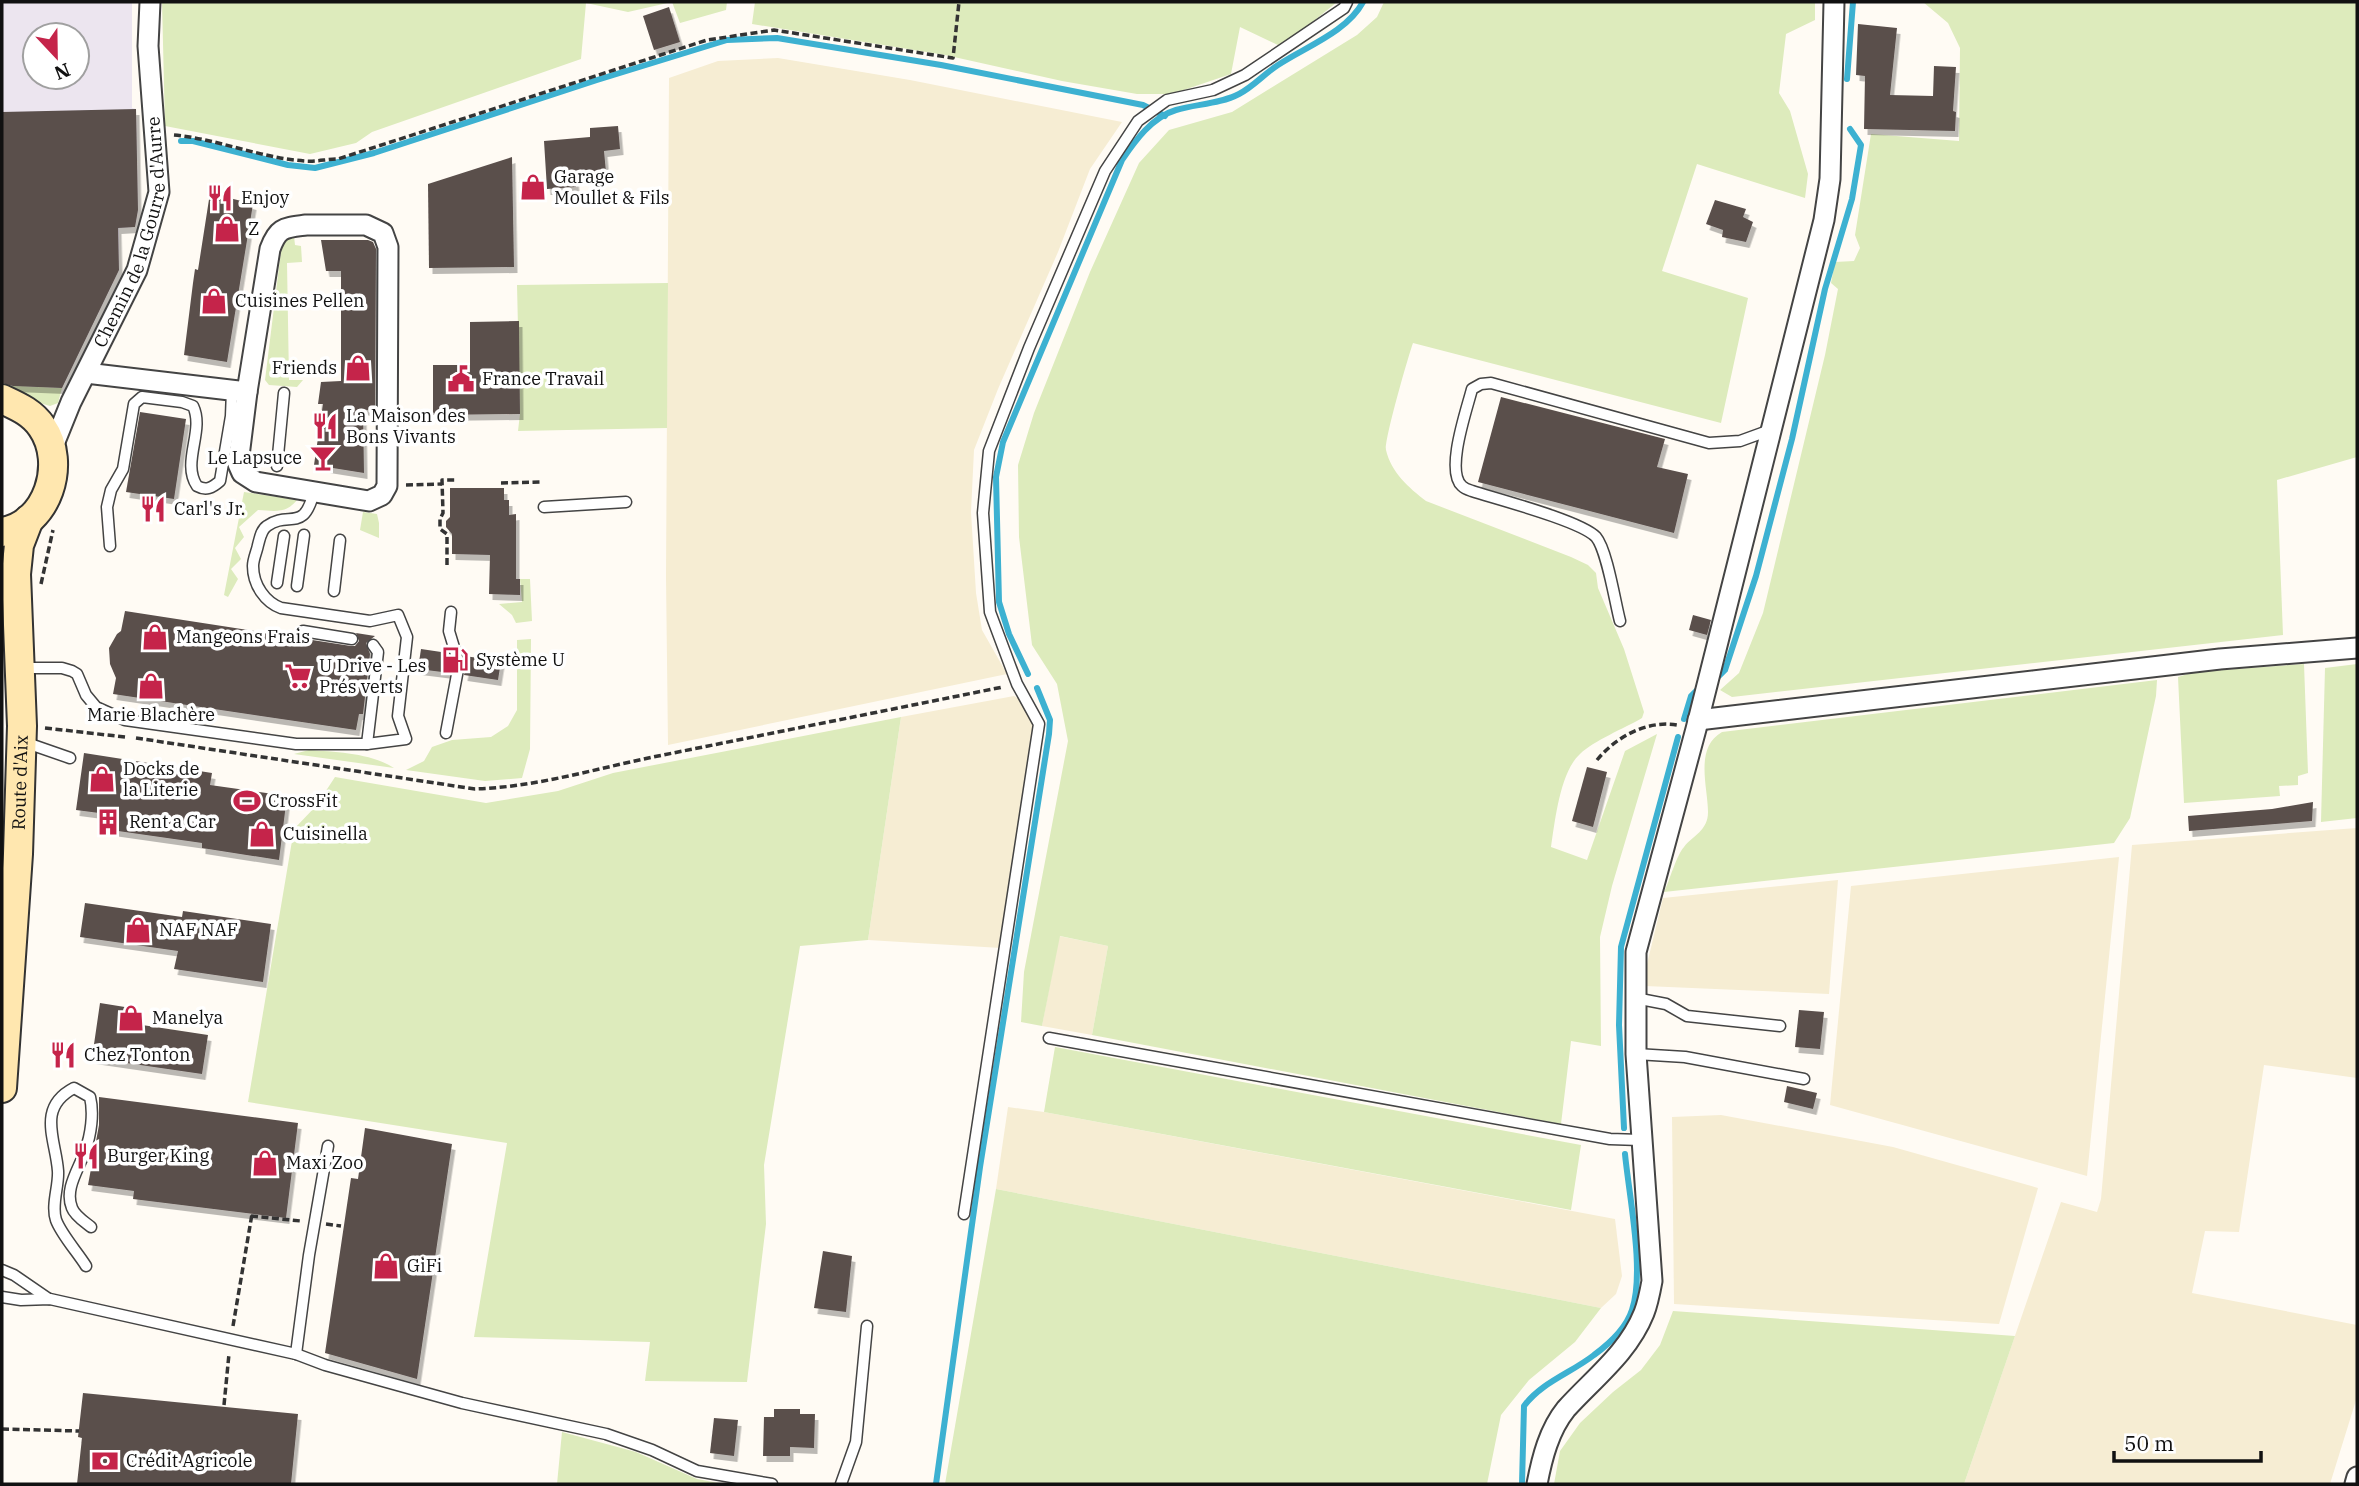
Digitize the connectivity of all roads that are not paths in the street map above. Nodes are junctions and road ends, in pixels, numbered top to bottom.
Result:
1 (149, 2) edge
2 (1347, 2) edge
3 (1833, 2) edge
4 (86, 373) junction
5 (239, 391) junction
6 (284, 393) dead end
7 (2, 399) edge
8 (1773, 429) junction
9 (52, 449) junction
10 (277, 466) dead end
11 (314, 491) junction
12 (626, 502) dead end
13 (544, 506) dead end
14 (42, 519) junction
15 (2, 532) edge
16 (304, 535) dead end
17 (284, 536) dead end
18 (340, 540) dead end
19 (110, 546) dead end
20 (277, 583) dead end
21 (297, 586) dead end
22 (334, 591) dead end
23 (451, 612) dead end
24 (1620, 621) dead end
25 (303, 631) dead end
26 (352, 639) dead end
27 (373, 645) dead end
28 (2357, 648) edge
29 (20, 667) junction
30 (1697, 724) junction
31 (446, 733) dead end
32 (22, 734) junction
33 (368, 744) junction
34 (70, 758) dead end
35 (1635, 998) junction
36 (1780, 1026) dead end
37 (1049, 1038) dead end
38 (1636, 1054) junction
39 (1804, 1079) dead end
40 (2, 1088) edge
41 (1640, 1140) junction
42 (328, 1146) dead end
43 (964, 1214) dead end
44 (92, 1227) dead end
45 (86, 1266) dead end
46 (2, 1270) edge
47 (2, 1297) edge
48 (50, 1299) junction
49 (867, 1325) dead end
50 (296, 1354) junction
51 (2357, 1477) edge
52 (772, 1484) edge
53 (841, 1484) edge
54 (1537, 1484) edge
55 (2355, 1484) edge

1 - 4 street, Chemin de la Gourre d'Aurre
2 - 43 lane
3 - 8 street
4 - 5 street
4 - 9 street, Chemin de la Gourre d'Aurre
5 - 11 street
5 - 11 street
5 - 19 lane
6 - 10 lane
7 - 9 main road
8 - 24 lane
8 - 30 street
9 - 14 main road
11 - 33 lane
12 - 13 lane
14 - 15 main road
14 - 29 main road, Route d'Aix
16 - 21 lane
17 - 20 lane
18 - 22 lane
23 - 31 lane
25 - 26 lane
27 - 33 lane
28 - 30 street
29 - 32 main road, Route d'Aix
29 - 33 lane
30 - 35 street
32 - 34 lane
32 - 40 main road, Route d'Aix
35 - 36 lane
35 - 38 street
37 - 41 lane
38 - 39 lane
38 - 41 street
41 - 54 street
42 - 50 lane
44 - 45 lane
46 - 48 lane
47 - 48 lane
48 - 50 lane
49 - 53 lane
50 - 52 lane
51 - 55 street

